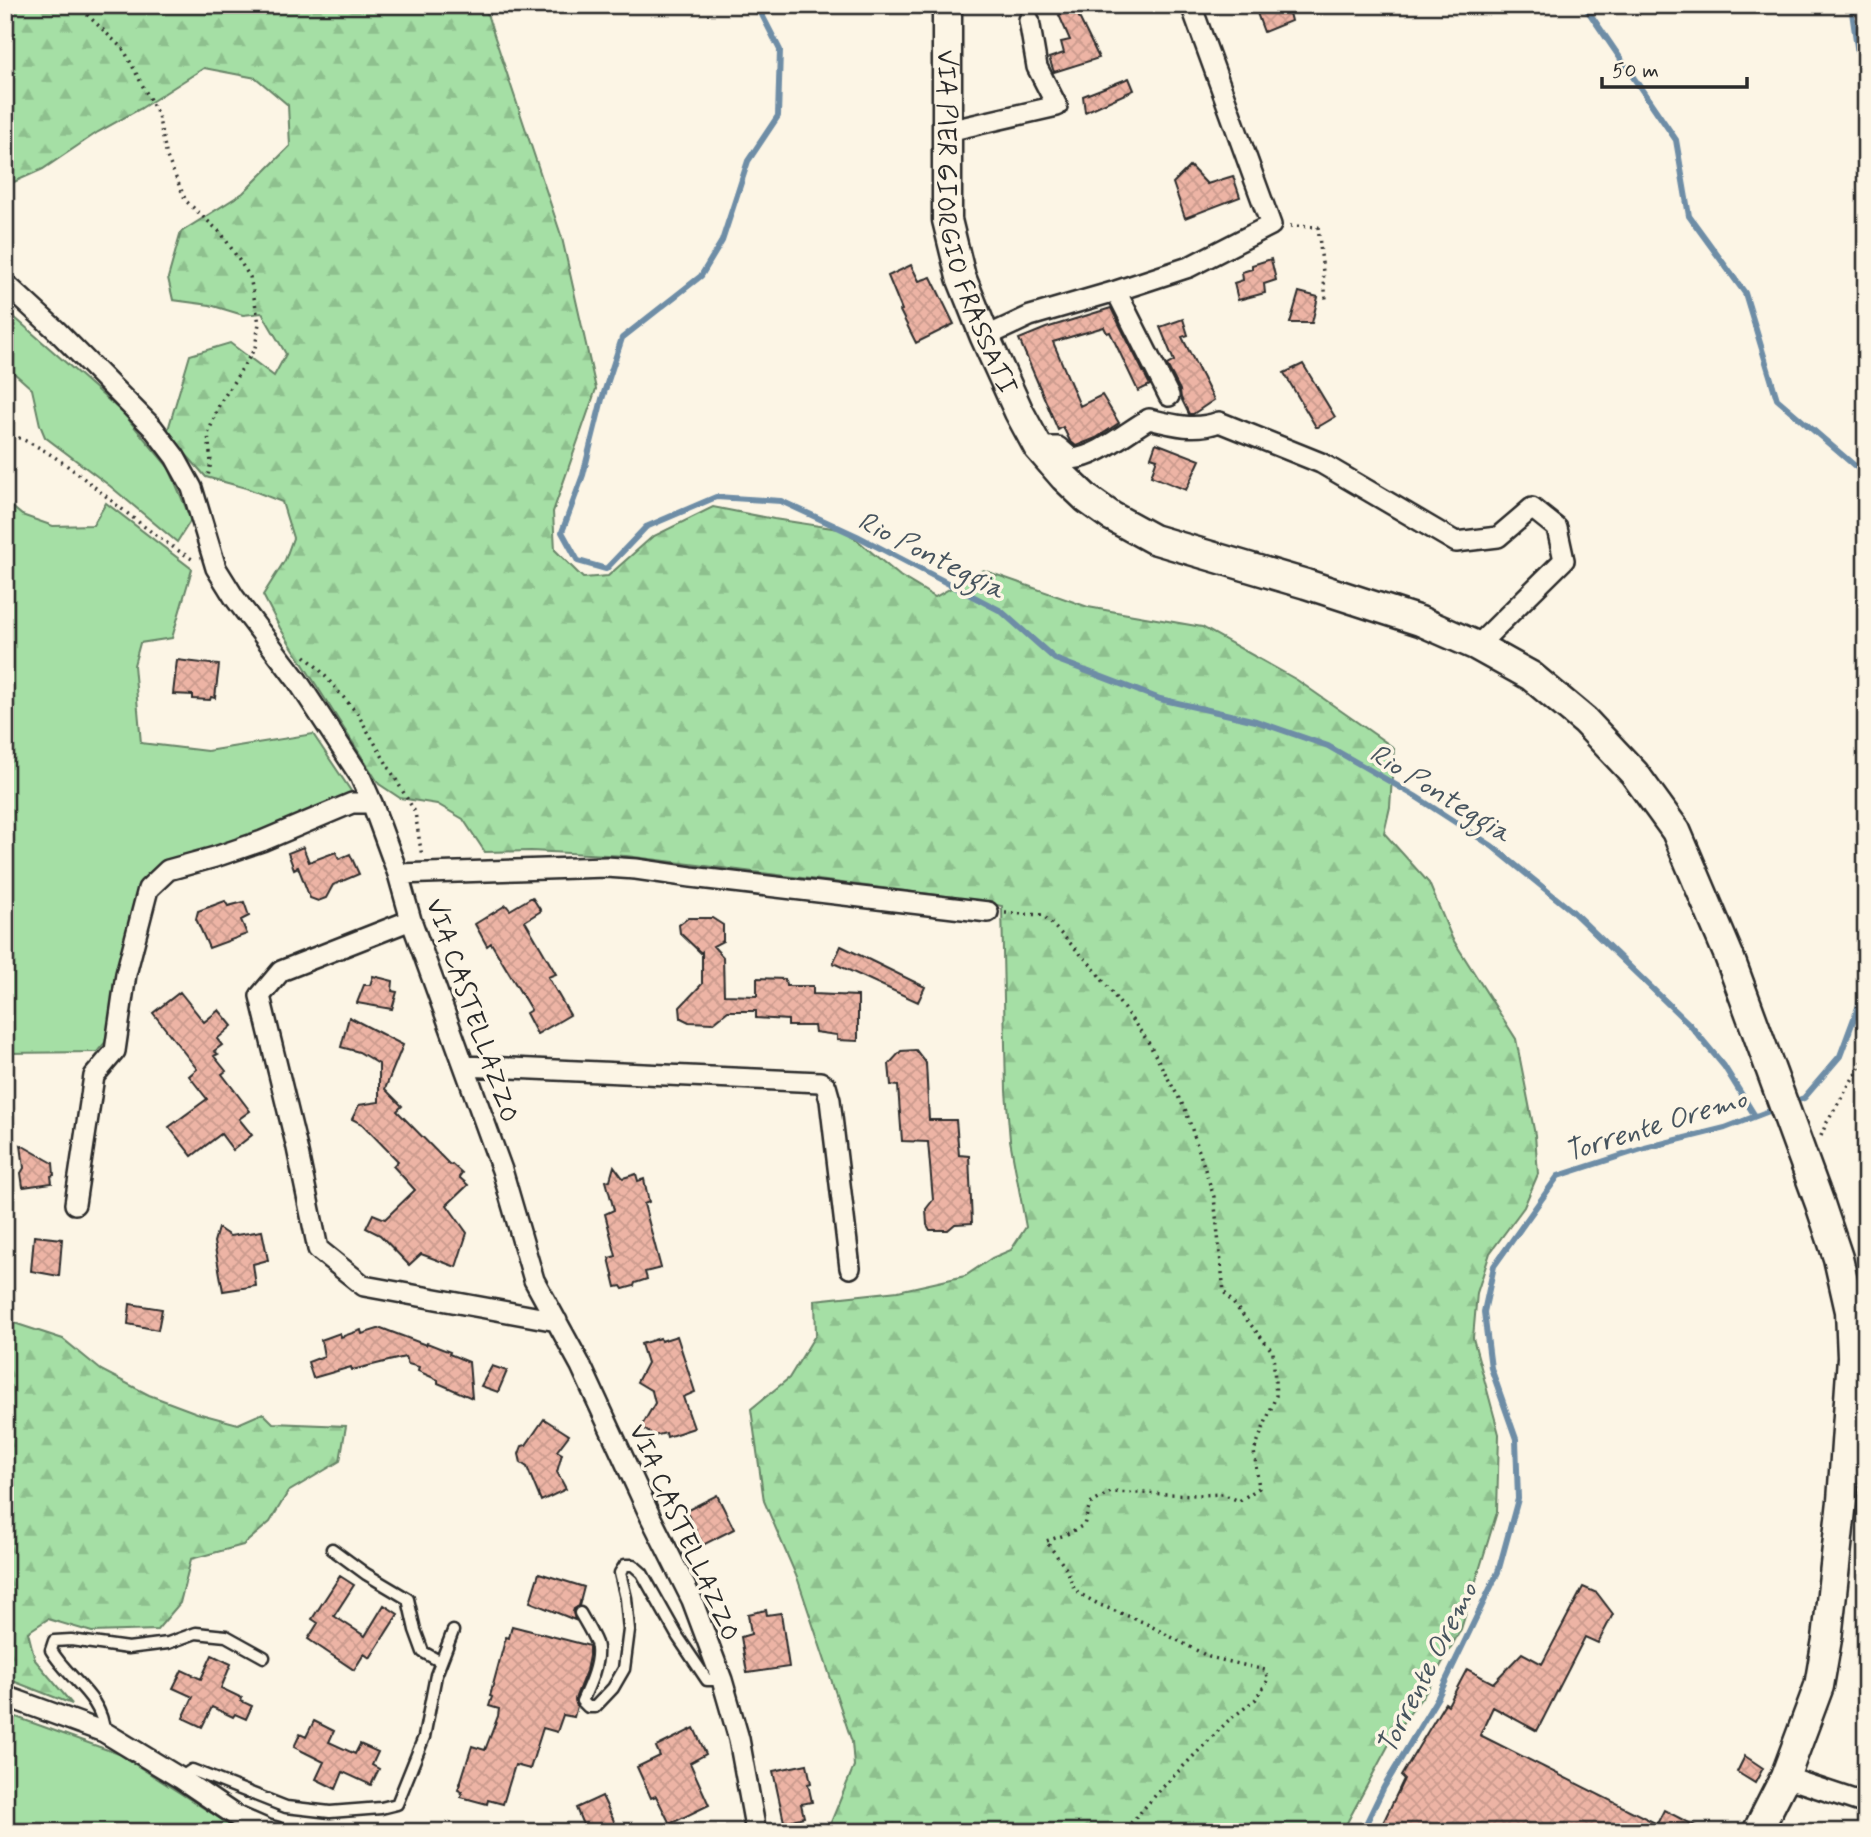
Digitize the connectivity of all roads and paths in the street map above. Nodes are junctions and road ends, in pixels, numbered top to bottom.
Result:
1 (77, 5) edge
2 (947, 5) edge
3 (1191, 5) edge
4 (1029, 20) dead end
5 (948, 131) junction
6 (1270, 225) junction
7 (5, 283) edge
8 (1116, 291) junction
9 (1326, 299) dead end
10 (985, 337) junction
11 (1169, 396) dead end
12 (5, 433) edge
13 (1033, 439) junction
14 (199, 512) junction
15 (216, 568) junction
16 (1477, 646) junction
17 (372, 803) junction
18 (398, 874) junction
19 (988, 912) joint
20 (411, 920) junction
21 (1866, 1056) edge
22 (465, 1066) junction
23 (1807, 1169) junction
24 (75, 1204) dead end
25 (850, 1268) dead end
26 (557, 1321) junction
27 (332, 1549) dead end
28 (580, 1613) dead end
29 (453, 1631) dead end
30 (264, 1657) dead end
31 (441, 1662) junction
32 (722, 1680) junction
33 (5, 1696) edge
34 (104, 1732) junction
35 (1785, 1777) junction
36 (180, 1778) junction
37 (1866, 1804) edge
38 (276, 1832) edge
39 (755, 1832) edge
40 (1123, 1832) edge
41 (1757, 1832) edge

1 - 14 path
2 - 5 street, VIA PIER GIORGIO FRASSATI
3 - 6 street
4 - 5 street
5 - 10 street, VIA PIER GIORGIO FRASSATI
6 - 8 street
6 - 9 path
7 - 14 street, VIA CASTELLAZZO
8 - 10 street
8 - 11 street
10 - 13 street, VIA PIER GIORGIO FRASSATI
12 - 15 path
13 - 16 street, VIA PIER GIORGIO FRASSATI
13 - 16 street
14 - 15 street, VIA CASTELLAZZO
15 - 17 street, VIA CASTELLAZZO
16 - 23 street, VIA PIER GIORGIO FRASSATI
17 - 18 street, VIA CASTELLAZZO
17 - 24 street
18 - 19 street
18 - 20 street, VIA CASTELLAZZO
19 - 40 path
20 - 22 street, VIA CASTELLAZZO
20 - 26 street
21 - 23 path
22 - 25 street
22 - 26 street, VIA CASTELLAZZO
23 - 35 street, VIA PIER GIORGIO FRASSATI
26 - 32 street, VIA CASTELLAZZO
27 - 31 lane
28 - 32 lane
29 - 31 lane
30 - 34 lane
31 - 36 lane
32 - 39 street, VIA CASTELLAZZO
33 - 34 street
34 - 36 street
35 - 37 street
35 - 41 street, VIA PIER GIORGIO FRASSATI
36 - 38 street

